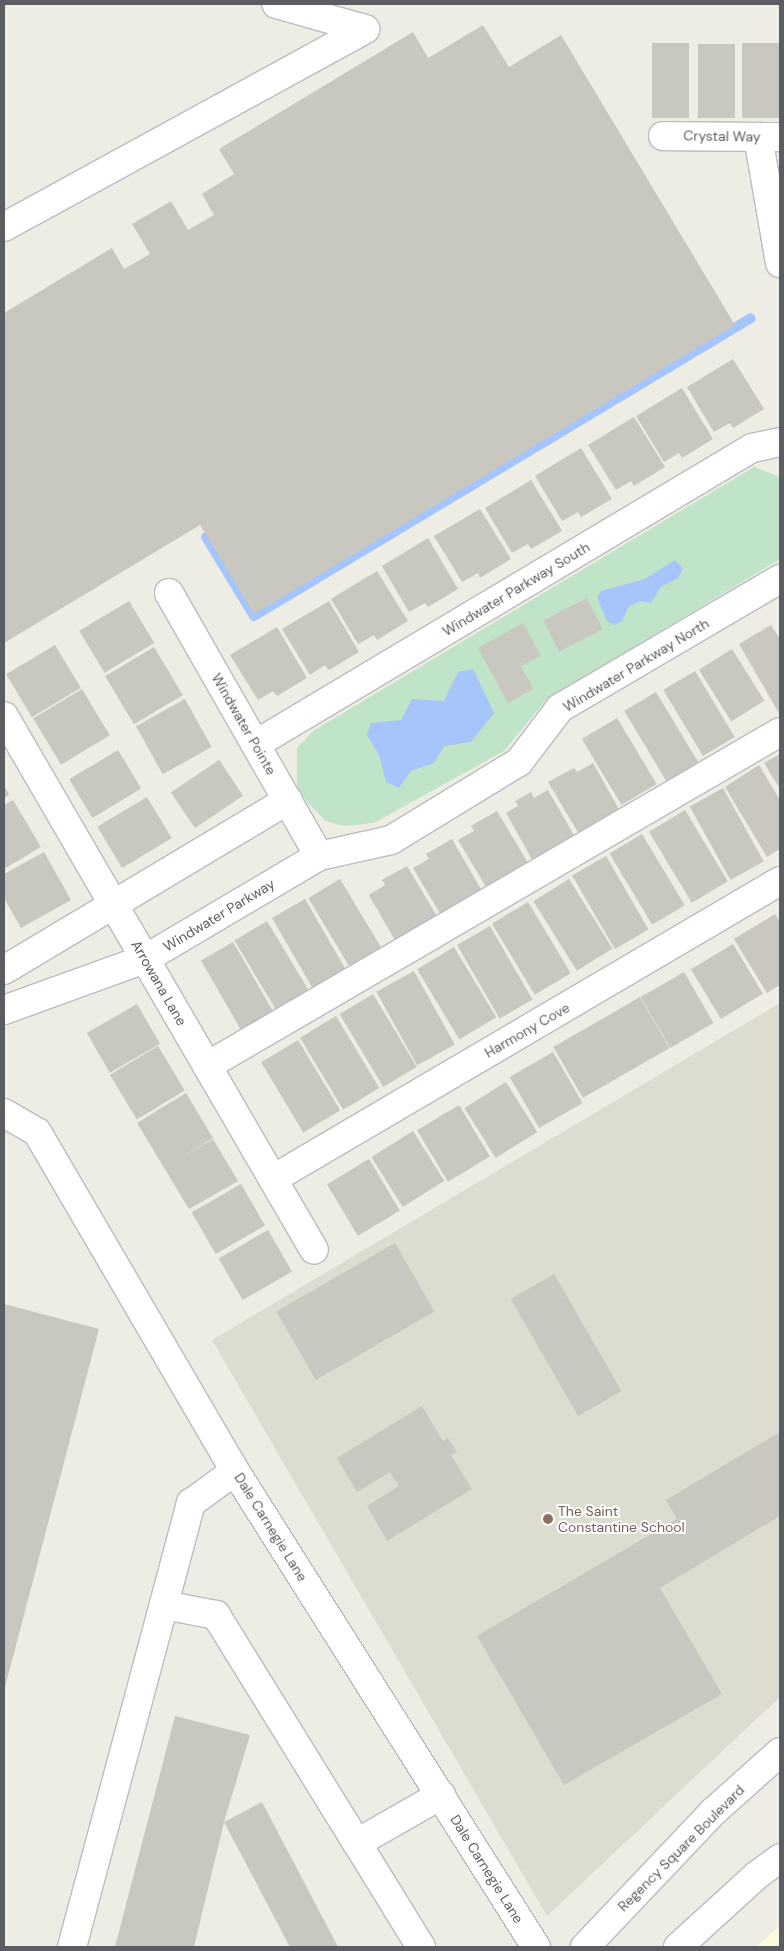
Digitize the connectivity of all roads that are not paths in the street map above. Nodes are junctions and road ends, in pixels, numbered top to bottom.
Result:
1 (276, 4) edge
2 (343, 13) edge
3 (663, 136) dead end
4 (769, 137) edge
5 (4, 227) edge
6 (780, 263) edge
7 (780, 442) edge
8 (780, 579) edge
9 (169, 593) dead end
10 (4, 716) edge
11 (780, 732) edge
12 (256, 744) junction
13 (288, 800) junction
14 (319, 856) junction
15 (780, 881) edge
16 (113, 904) junction
17 (145, 959) junction
18 (4, 970) edge
19 (4, 1010) edge
20 (207, 1066) junction
21 (4, 1113) edge
22 (273, 1179) junction
23 (314, 1250) dead end
24 (235, 1471) junction
25 (164, 1605) junction
26 (780, 1752) edge
27 (441, 1795) junction
28 (357, 1843) junction
29 (780, 1858) edge
30 (72, 1947) edge
31 (421, 1947) edge
32 (536, 1947) edge
33 (584, 1947) edge
34 (678, 1947) edge

1 - 2 street
2 - 5 street
3 - 4 street, Crystal Way
4 - 6 street
7 - 12 street, Windwater Parkway South
8 - 14 street, Windwater Parkway North
9 - 12 street, Windwater Pointe
10 - 16 street, Arrowana Lane
11 - 20 street
12 - 13 street, Windwater Pointe
13 - 14 street, Windwater Pointe
13 - 16 street
14 - 17 street, Windwater Parkway
15 - 22 street, Harmony Cove
16 - 17 street, Arrowana Lane
16 - 18 street
17 - 19 street, Windwater Parkway
17 - 20 street, Arrowana Lane
20 - 22 street, Arrowana Lane
21 - 24 street, Dale Carnegie Lane
22 - 23 street, Arrowana Lane
24 - 25 street
24 - 27 street, Dale Carnegie Lane
25 - 28 street
25 - 30 street
26 - 33 street, Regency Square Boulevard
27 - 28 street
27 - 32 street, Dale Carnegie Lane
28 - 31 street
29 - 34 street

